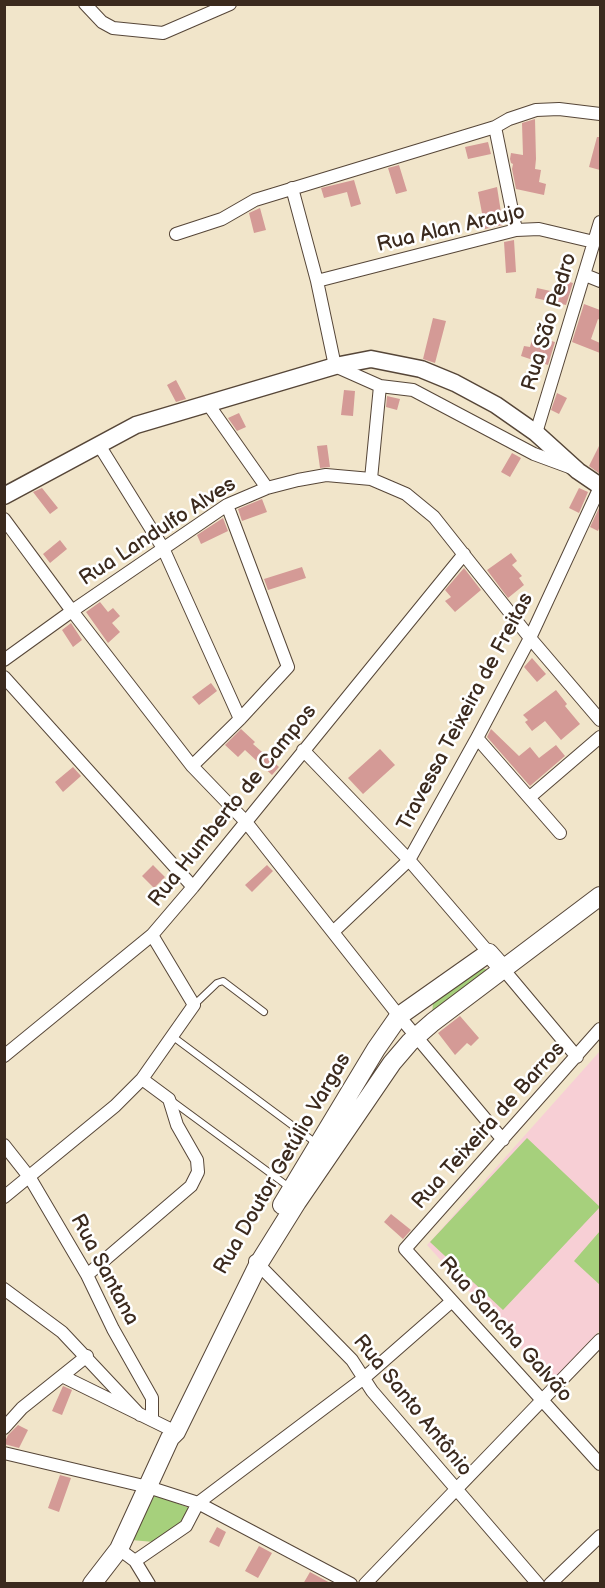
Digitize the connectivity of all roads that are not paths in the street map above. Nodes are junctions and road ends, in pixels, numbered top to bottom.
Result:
1 (85, 4) edge
2 (230, 4) edge
3 (600, 114) edge
4 (495, 127) junction
5 (292, 188) junction
6 (600, 222) edge
7 (516, 230) junction
8 (176, 234) dead end
9 (594, 242) junction
10 (585, 275) junction
11 (316, 281) junction
12 (600, 281) edge
13 (335, 366) junction
14 (380, 386) junction
15 (208, 404) junction
16 (536, 433) junction
17 (99, 445) junction
18 (578, 471) junction
19 (371, 479) junction
20 (600, 487) edge
21 (267, 488) junction
22 (4, 496) edge
23 (227, 505) junction
24 (4, 519) edge
25 (163, 548) junction
26 (464, 554) junction
27 (72, 610) junction
28 (530, 638) junction
29 (4, 660) edge
30 (4, 677) edge
31 (240, 719) junction
32 (600, 720) edge
33 (600, 737) edge
34 (477, 738) junction
35 (303, 750) junction
36 (192, 766) junction
37 (530, 797) junction
38 (246, 822) junction
39 (560, 833) dead end
40 (408, 860) junction
41 (193, 888) junction
42 (600, 896) edge
43 (333, 932) junction
44 (152, 935) junction
45 (486, 955) junction
46 (500, 972) junction
47 (420, 1003) junction
48 (194, 1005) junction
49 (264, 1012) dead end
50 (399, 1016) junction
51 (433, 1022) junction
52 (600, 1029) edge
53 (172, 1036) junction
54 (416, 1037) junction
55 (4, 1056) edge
56 (577, 1057) junction
57 (142, 1079) junction
58 (169, 1099) junction
59 (503, 1140) junction
60 (317, 1144) junction
61 (4, 1145) edge
62 (30, 1178) junction
63 (291, 1189) junction
64 (4, 1197) edge
65 (405, 1249) joint
66 (255, 1261) junction
67 (87, 1275) junction
68 (4, 1289) edge
69 (452, 1301) junction
70 (600, 1340) edge
71 (87, 1356) junction
72 (62, 1376) junction
73 (364, 1378) junction
74 (542, 1402) junction
75 (146, 1418) junction
76 (4, 1428) edge
77 (172, 1433) junction
78 (4, 1453) edge
79 (600, 1464) edge
80 (148, 1487) junction
81 (456, 1490) junction
82 (198, 1503) junction
83 (600, 1536) edge
84 (119, 1549) junction
85 (135, 1561) junction
86 (93, 1584) edge
87 (149, 1584) edge
88 (351, 1584) edge
89 (365, 1584) edge
90 (538, 1584) edge
91 (550, 1584) edge

1 - 2 street
3 - 4 street
4 - 5 street
4 - 7 street
5 - 8 street
5 - 11 street
6 - 9 street, Rua São Pedro
7 - 9 street, Rua Alan Araujo
7 - 11 street, Rua Alan Araujo
9 - 10 street, Rua São Pedro
10 - 12 street
10 - 16 street, Rua São Pedro
11 - 13 street
13 - 14 street
13 - 15 street
13 - 16 street
14 - 18 street
14 - 19 street
15 - 17 street
15 - 21 street
16 - 18 street
17 - 22 street
17 - 25 street
18 - 20 street
19 - 21 street, Rua Landulfo Alves
19 - 26 street, Rua Landulfo Alves
20 - 28 street, Travessa Teixeira de Freitas
21 - 23 street, Rua Landulfo Alves
23 - 25 street, Rua Landulfo Alves
23 - 31 street
24 - 27 street
25 - 27 street, Rua Landulfo Alves
25 - 31 street
26 - 28 street, Rua Landulfo Alves
26 - 35 street, Rua Humberto de Campos
27 - 29 street, Rua Landulfo Alves
27 - 36 street
28 - 32 street, Rua Landulfo Alves
28 - 34 street, Travessa Teixeira de Freitas
30 - 41 street
31 - 36 street
33 - 37 street
34 - 37 street
34 - 40 street, Travessa Teixeira de Freitas
35 - 38 street, Rua Humberto de Campos
35 - 40 street
36 - 38 street
37 - 39 street
38 - 41 street, Rua Humberto de Campos
38 - 43 street
40 - 43 street, Travessa Teixeira de Freitas
40 - 45 street
41 - 44 street, Rua Humberto de Campos
42 - 46 main road, Rua Doutor Getúlio Vargas
43 - 50 street
44 - 48 street
44 - 55 street, Rua Humberto de Campos
45 - 46 main road
45 - 47 main road, Rua Doutor Getúlio Vargas
46 - 51 main road, Rua Doutor Getúlio Vargas
46 - 56 street
47 - 50 main road, Rua Doutor Getúlio Vargas
47 - 51 main road
48 - 49 lane
48 - 53 street
50 - 54 street
50 - 60 main road, Rua Doutor Getúlio Vargas
51 - 54 main road, Rua Doutor Getúlio Vargas
52 - 56 street, Rua Teixeira de Barros
53 - 57 street
53 - 60 lane
54 - 59 street
54 - 66 main road, Rua Doutor Getúlio Vargas
56 - 59 street, Rua Teixeira de Barros
57 - 58 street
57 - 62 street
58 - 63 lane
58 - 67 street
59 - 65 street, Rua Teixeira de Barros
60 - 63 main road, Rua Doutor Getúlio Vargas
61 - 62 street, Rua Santana
62 - 64 street
62 - 67 street, Rua Santana
63 - 66 main road, Rua Doutor Getúlio Vargas
65 - 69 street, Rua Sancha Galvão
66 - 73 street, Rua Santo Antônio
66 - 77 main road, Rua Doutor Getúlio Vargas
67 - 75 street, Rua Santana
68 - 71 street
69 - 73 street
69 - 74 street, Rua Sancha Galvão
70 - 74 street
71 - 72 street
71 - 75 street
72 - 75 street
72 - 76 street
73 - 81 street, Rua Santo Antônio
73 - 82 street
74 - 79 street, Rua Sancha Galvão
74 - 81 street
75 - 77 street
77 - 80 main road, Rua Doutor Getúlio Vargas
78 - 80 street
80 - 82 street
80 - 84 main road, Rua Doutor Getúlio Vargas
81 - 89 street
81 - 90 street, Rua Santo Antônio
82 - 85 street
82 - 88 street
83 - 91 street
84 - 85 street
84 - 86 main road, Rua Doutor Getúlio Vargas
85 - 87 street

